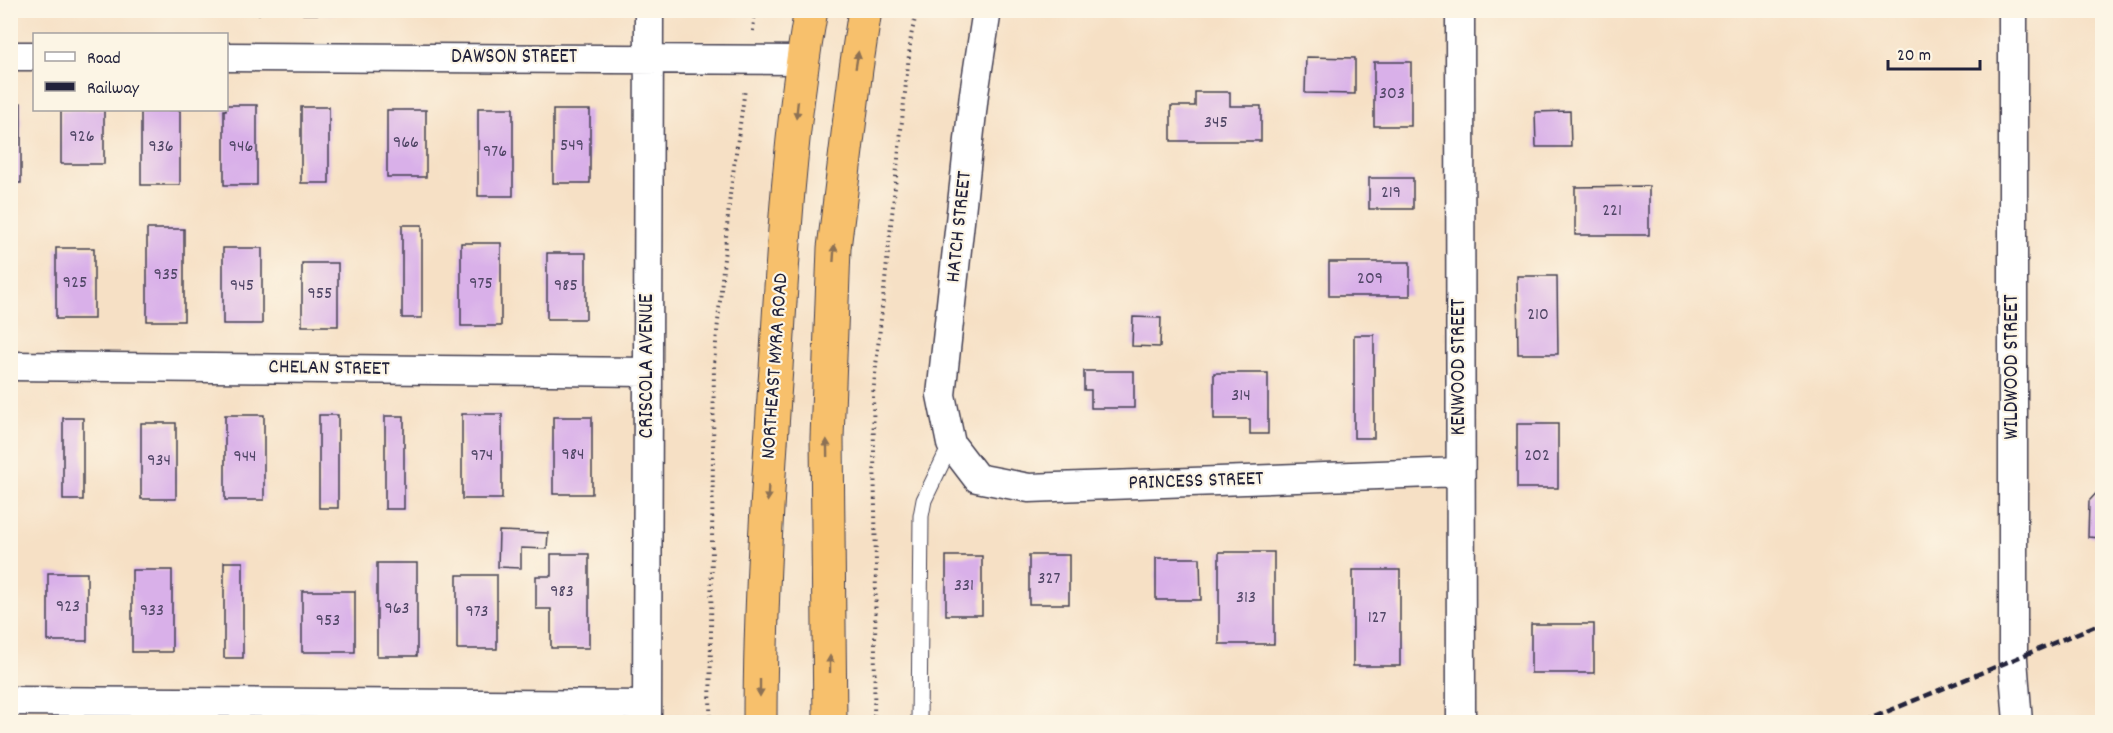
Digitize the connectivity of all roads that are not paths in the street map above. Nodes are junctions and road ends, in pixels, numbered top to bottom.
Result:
1 (649, 10) edge
2 (811, 10) edge
3 (865, 10) edge
4 (987, 10) edge
5 (1460, 10) edge
6 (2013, 10) edge
7 (10, 56) edge
8 (33, 56) edge
9 (228, 57) edge
10 (649, 58) junction
11 (802, 60) junction
12 (10, 366) edge
13 (648, 372) junction
14 (951, 444) junction
15 (1460, 472) junction
16 (19, 708) edge
17 (647, 714) edge
18 (760, 723) edge
19 (830, 723) edge
20 (920, 723) edge
21 (1461, 723) edge
22 (2018, 723) edge

1 - 10 street, CRISCOLA AVENUE
2 - 11 highway, NORTHEAST MYRA ROAD
19 -> 3 highway
4 - 14 street, HATCH STREET
5 - 15 street, KENWOOD STREET
6 - 22 street, WILDWOOD STREET
7 - 8 street
9 - 10 street, DAWSON STREET
10 - 11 street, DAWSON STREET
10 - 13 street, CRISCOLA AVENUE
11 -> 18 highway, NORTHEAST MYRA ROAD
12 - 13 street, CHELAN STREET
13 - 17 street, CRISCOLA AVENUE
14 - 15 street, PRINCESS STREET
14 - 20 lane
15 - 21 street, KENWOOD STREET
16 - 17 street

